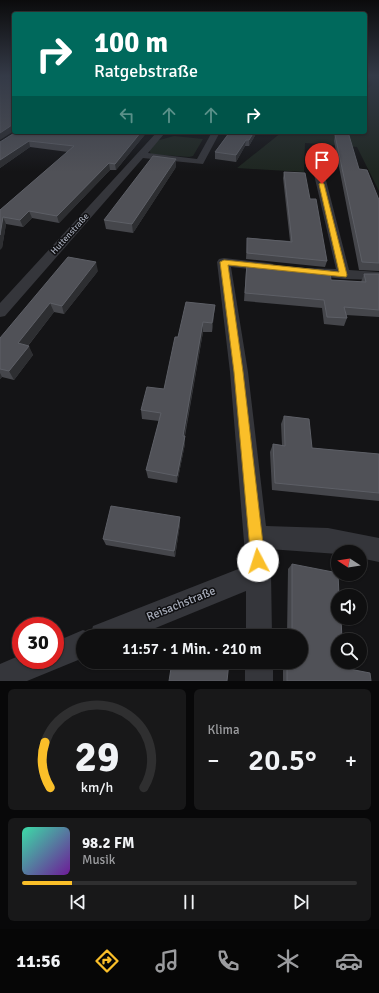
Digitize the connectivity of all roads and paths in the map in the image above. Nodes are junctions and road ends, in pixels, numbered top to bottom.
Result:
1 (160, 134) dead end
2 (215, 134) edge
3 (314, 153) dead end
4 (140, 155) junction
5 (284, 269) edge
6 (299, 270) edge
7 (344, 275) junction
8 (379, 276) edge
9 (0, 312) edge
10 (256, 537) junction
11 (379, 550) edge
12 (259, 573) junction
13 (120, 629) edge
14 (259, 629) edge
15 (76, 647) edge
16 (64, 652) edge
17 (22, 669) edge
18 (259, 669) edge
19 (0, 678) edge
20 (259, 681) edge

1 - 4 street, Huttenstraße
2 - 4 street
3 - 7 street
4 - 9 street, Huttenstraße
5 - 10 street
6 - 7 street
7 - 8 street
10 - 11 street
10 - 12 street
12 - 13 street, Reisachstraße
12 - 14 street
15 - 16 street
17 - 19 street
18 - 20 street

